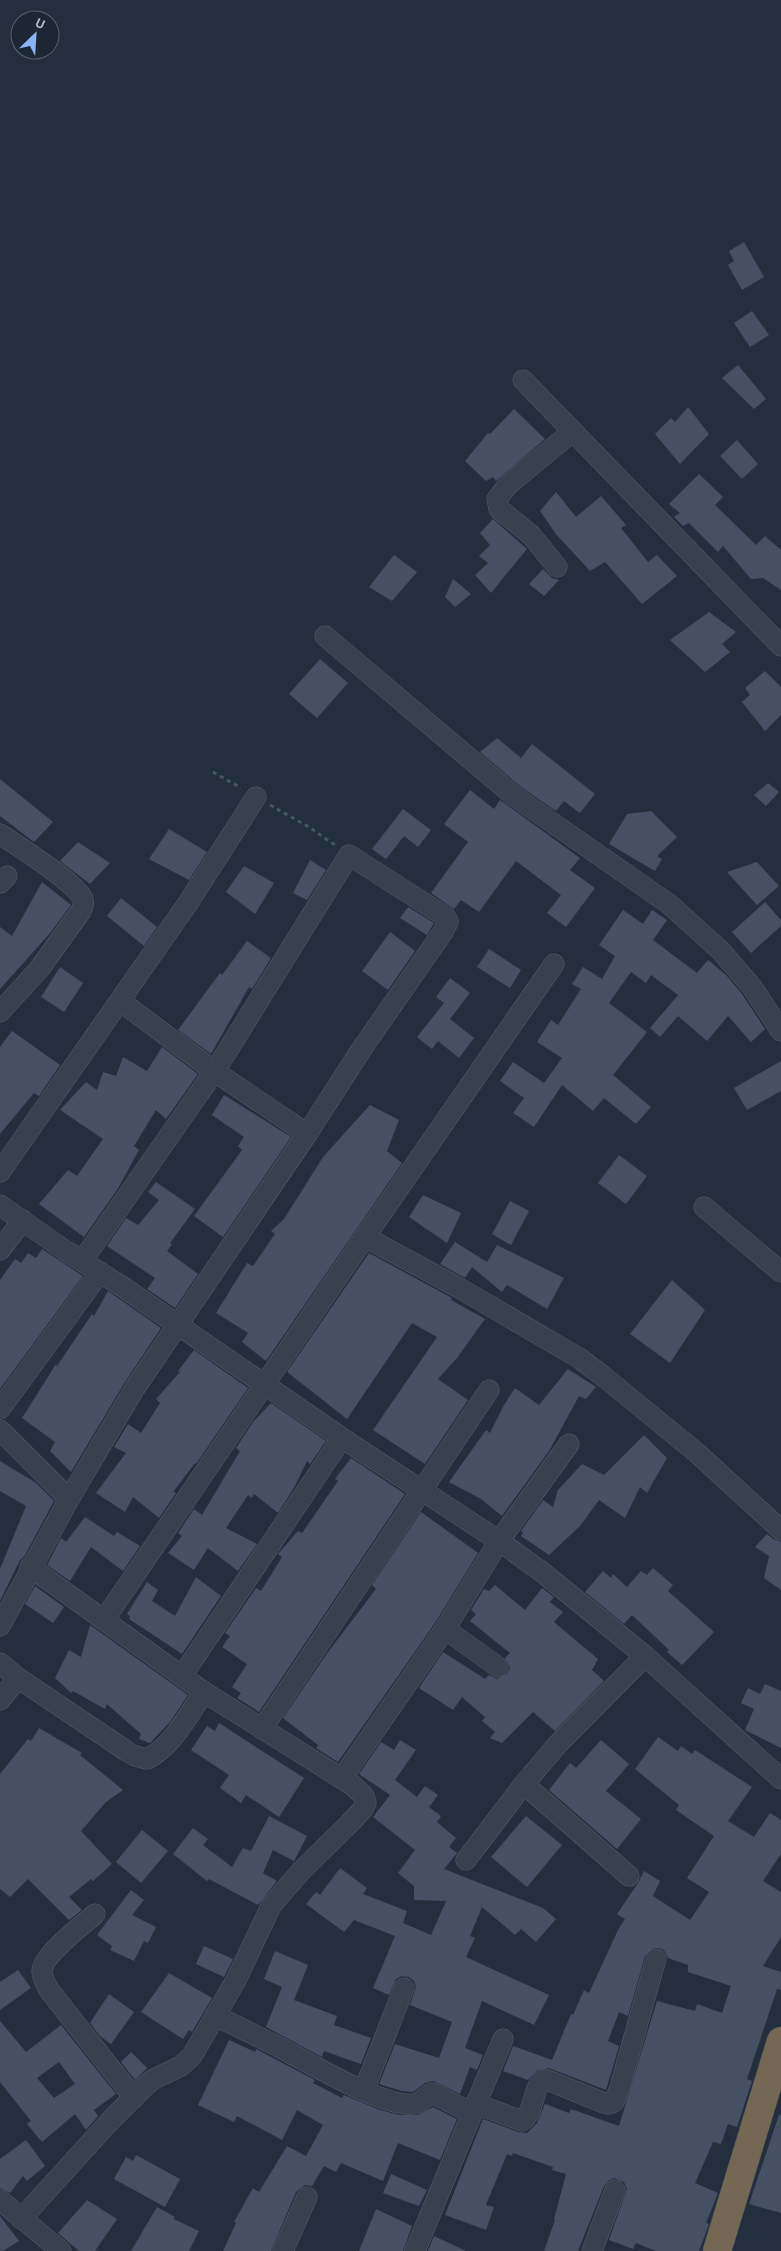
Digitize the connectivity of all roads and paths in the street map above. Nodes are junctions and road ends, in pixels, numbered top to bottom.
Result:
1 (523, 380) dead end
2 (572, 432) junction
3 (556, 567) dead end
4 (325, 636) dead end
5 (781, 646) edge
6 (213, 772) dead end
7 (256, 797) junction
8 (0, 834) edge
9 (349, 854) junction
10 (554, 964) dead end
11 (120, 1001) junction
12 (0, 1012) edge
13 (781, 1031) edge
14 (214, 1071) junction
15 (307, 1134) junction
16 (0, 1172) edge
17 (0, 1205) edge
18 (704, 1206) dead end
19 (23, 1220) junction
20 (365, 1237) junction
21 (0, 1250) edge
22 (82, 1261) junction
23 (100, 1272) junction
24 (781, 1272) edge
25 (177, 1324) junction
26 (265, 1384) junction
27 (489, 1390) dead end
28 (0, 1409) edge
29 (0, 1430) edge
30 (342, 1438) junction
31 (569, 1444) dead end
32 (422, 1489) junction
33 (69, 1499) junction
34 (781, 1530) edge
35 (499, 1541) junction
36 (30, 1567) junction
37 (104, 1620) junction
38 (0, 1626) edge
39 (445, 1630) junction
40 (645, 1656) junction
41 (0, 1663) edge
42 (498, 1666) dead end
43 (182, 1676) junction
44 (18, 1678) junction
45 (204, 1692) junction
46 (0, 1700) edge
47 (262, 1728) junction
48 (342, 1778) junction
49 (781, 1779) edge
50 (524, 1784) junction
51 (466, 1860) dead end
52 (629, 1876) dead end
53 (95, 1914) dead end
54 (656, 1959) dead end
55 (404, 1988) dead end
56 (216, 2016) junction
57 (503, 2039) dead end
58 (779, 2057) edge
59 (364, 2090) junction
60 (134, 2098) junction
61 (474, 2108) junction
62 (615, 2190) dead end
63 (308, 2197) dead end
64 (7, 2209) edge
65 (61, 2251) edge
66 (283, 2251) edge
67 (415, 2251) edge
68 (592, 2251) edge
69 (717, 2251) edge

1 - 2 street
2 - 3 street
2 - 5 street
4 - 13 street
6 - 7 path
7 - 9 path
7 - 11 street
8 - 12 street
9 - 14 street
9 - 15 street
10 - 20 street
11 - 14 street
11 - 16 street
14 - 15 street
14 - 22 street
15 - 25 street
17 - 19 street
18 - 24 street
19 - 21 street
19 - 22 street
20 - 26 street
20 - 34 street
22 - 23 street
23 - 25 street
23 - 28 street
25 - 26 street
25 - 33 street
26 - 30 street
26 - 37 street
27 - 32 street
29 - 33 street
30 - 32 street
30 - 43 street
31 - 35 street
32 - 35 street
32 - 47 street
33 - 36 street
35 - 39 street
35 - 40 street
36 - 37 street
36 - 38 street
37 - 43 street
39 - 42 street
39 - 48 street
40 - 49 street
40 - 50 street
41 - 44 street
43 - 45 street
44 - 45 street
44 - 46 street
45 - 47 street
47 - 48 street
48 - 56 street
50 - 51 street
50 - 52 street
53 - 60 street
54 - 61 street
55 - 59 street
56 - 59 street
56 - 60 street
57 - 61 street
58 - 69 highway
59 - 61 street
60 - 64 street
61 - 67 street
62 - 68 street
63 - 66 street
64 - 65 street

